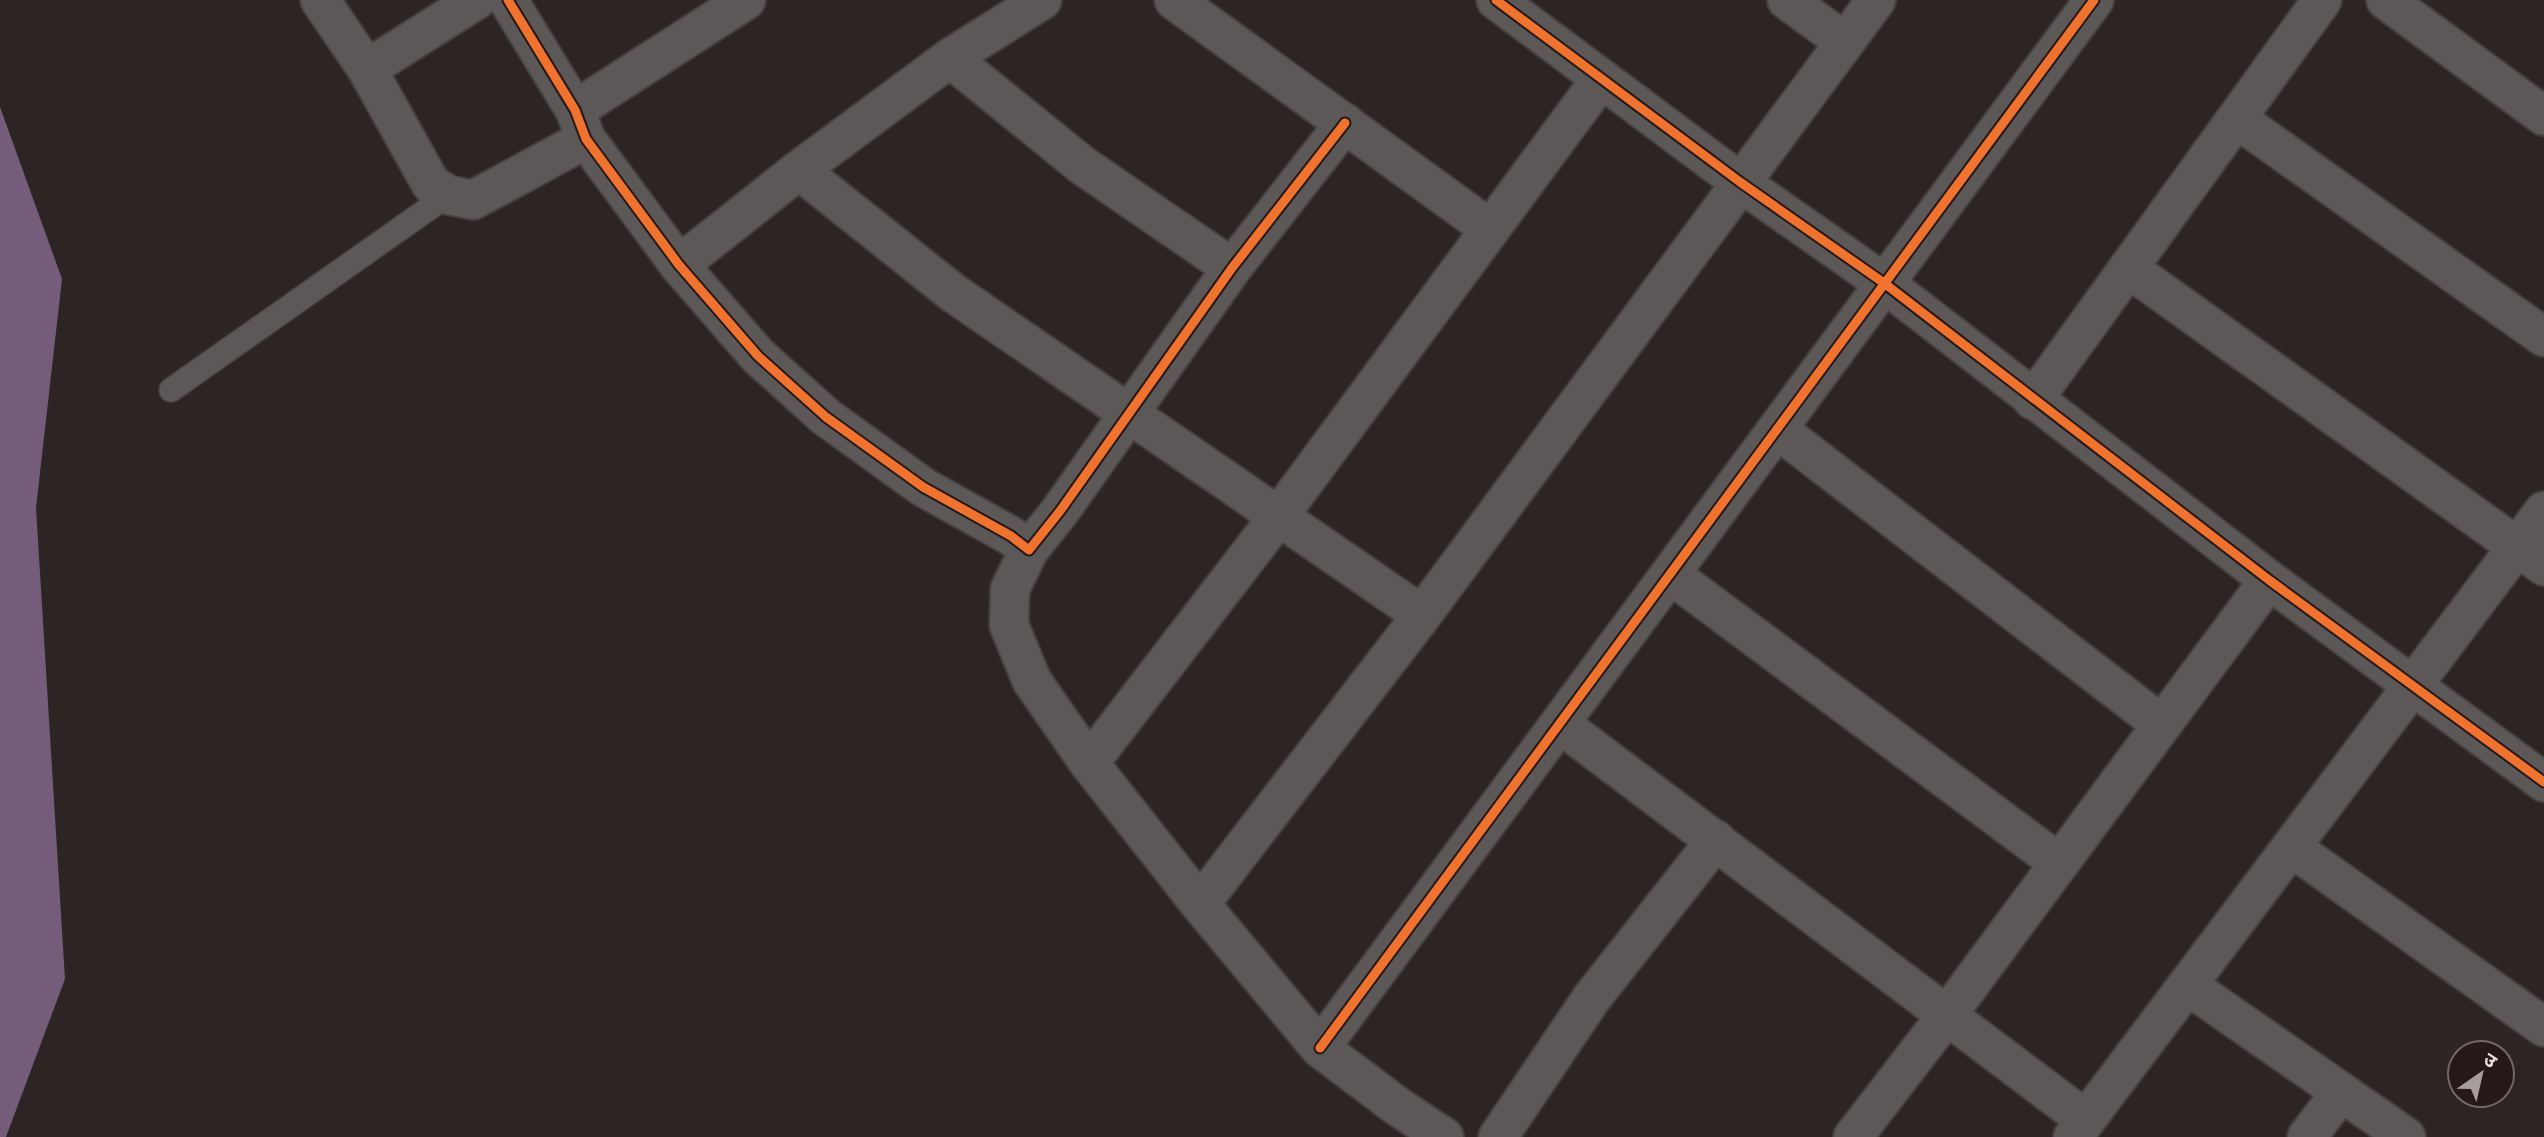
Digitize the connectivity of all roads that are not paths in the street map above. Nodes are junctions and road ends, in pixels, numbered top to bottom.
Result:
1 (320, 0) edge
2 (476, 0) edge
3 (508, 0) edge
4 (746, 0) edge
5 (1042, 0) edge
6 (1174, 0) edge
7 (1496, 0) edge
8 (1787, 0) edge
9 (1876, 0) edge
10 (2094, 0) edge
11 (2322, 0) edge
12 (2386, 0) edge
13 (1845, 42) junction
14 (950, 58) junction
15 (367, 69) junction
16 (1601, 79) junction
17 (2544, 116) edge
18 (2236, 119) junction
19 (1345, 123) junction
20 (580, 125) junction
21 (799, 170) junction
22 (1740, 182) junction
23 (448, 195) junction
24 (1490, 229) junction
25 (679, 265) junction
26 (1232, 268) junction
27 (2129, 268) junction
28 (1884, 283) junction
29 (2544, 337) edge
30 (171, 390) dead end
31 (2033, 400) junction
32 (1128, 415) junction
33 (1777, 429) junction
34 (2544, 511) edge
35 (1278, 517) junction
36 (1029, 550) junction
37 (2530, 556) edge
38 (1670, 574) junction
39 (2269, 579) junction
40 (1422, 615) junction
41 (2412, 686) junction
42 (1560, 724) junction
43 (2161, 724) junction
44 (1089, 763) junction
45 (2544, 782) edge
46 (1716, 840) junction
47 (2291, 847) junction
48 (2059, 863) junction
49 (1200, 904) junction
50 (2187, 985) junction
51 (1948, 1015) junction
52 (2544, 1027) edge
53 (1320, 1048) junction
54 (2341, 1092) junction
55 (2079, 1128) edge
56 (1444, 1137) edge
57 (1498, 1137) edge
58 (1853, 1137) edge
59 (2307, 1137) edge
60 (2406, 1137) edge

1 - 15 street
2 - 15 street
3 - 20 street
4 - 20 street
5 - 14 street
6 - 19 street
7 - 16 street
8 - 13 street
9 - 13 street
10 - 28 street
11 - 18 street
12 - 17 street
13 - 22 street
14 - 21 street
14 - 26 street
15 - 23 street
16 - 22 street
16 - 24 street
18 - 27 street
18 - 29 street
19 - 24 street
19 - 26 street
20 - 23 street
20 - 25 street
21 - 25 street
21 - 32 street
22 - 28 street
22 - 40 street
23 - 30 lane
24 - 35 street
25 - 36 street
26 - 32 street
27 - 31 street
27 - 37 street
28 - 31 street
28 - 33 street
31 - 39 street
32 - 35 street
32 - 36 street
33 - 38 street
33 - 43 street
34 - 37 street
35 - 40 street
35 - 44 street
36 - 44 street
37 - 41 street
38 - 42 street
38 - 48 street
39 - 41 street
39 - 43 street
40 - 49 street
41 - 45 street
41 - 47 street
42 - 46 street
42 - 53 street
43 - 48 street
44 - 49 street
46 - 51 street
46 - 57 street
47 - 50 street
47 - 52 street
48 - 51 street
49 - 53 street
50 - 54 street
50 - 55 street
51 - 55 street
51 - 58 street
53 - 56 street
54 - 59 street
54 - 60 street

